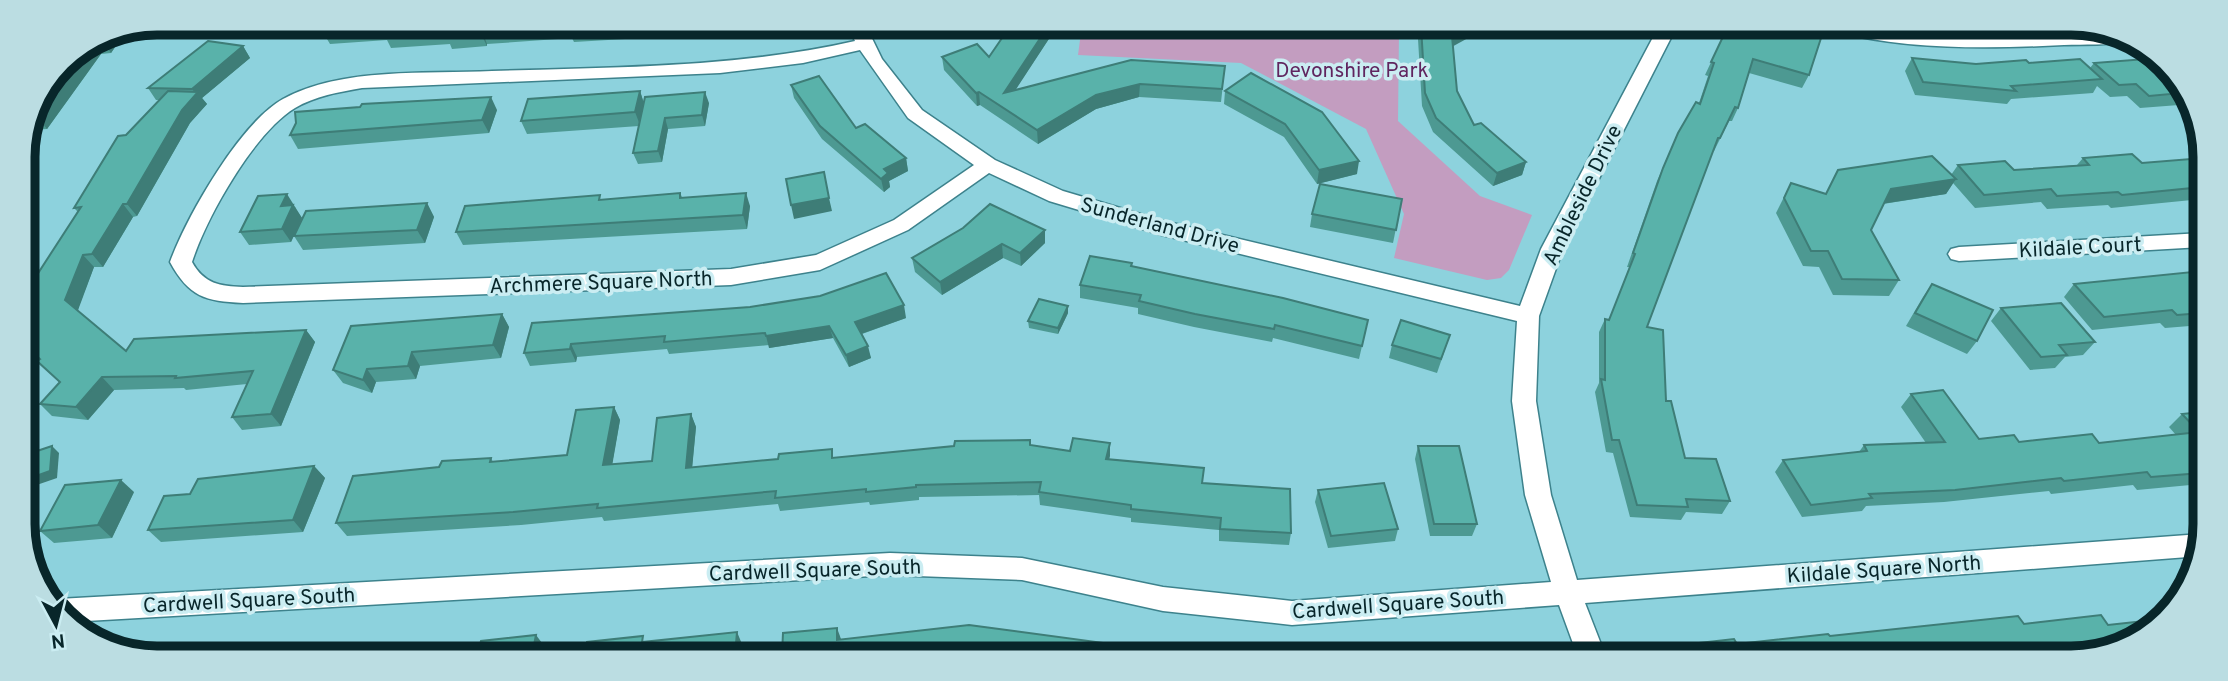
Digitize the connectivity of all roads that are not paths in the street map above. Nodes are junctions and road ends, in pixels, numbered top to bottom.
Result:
1 (860, 35) edge
2 (1663, 35) edge
3 (1876, 35) edge
4 (2097, 38) edge
5 (864, 44) junction
6 (989, 165) junction
7 (2193, 241) edge
8 (1959, 254) dead end
9 (1528, 316) junction
10 (2191, 546) edge
11 (1568, 593) junction
12 (91, 609) edge
13 (1588, 646) edge

1 - 5 street, Sunderland Drive
2 - 9 street, Ambleside Drive
3 - 4 street
5 - 6 street, Sunderland Drive
5 - 6 street, Archmere Square North
6 - 9 street, Sunderland Drive
7 - 8 street, Kildale Court
9 - 11 street, Ambleside Drive
10 - 11 street, Kildale Square North
11 - 12 street, Cardwell Square South
11 - 13 street, Ambleside Drive

